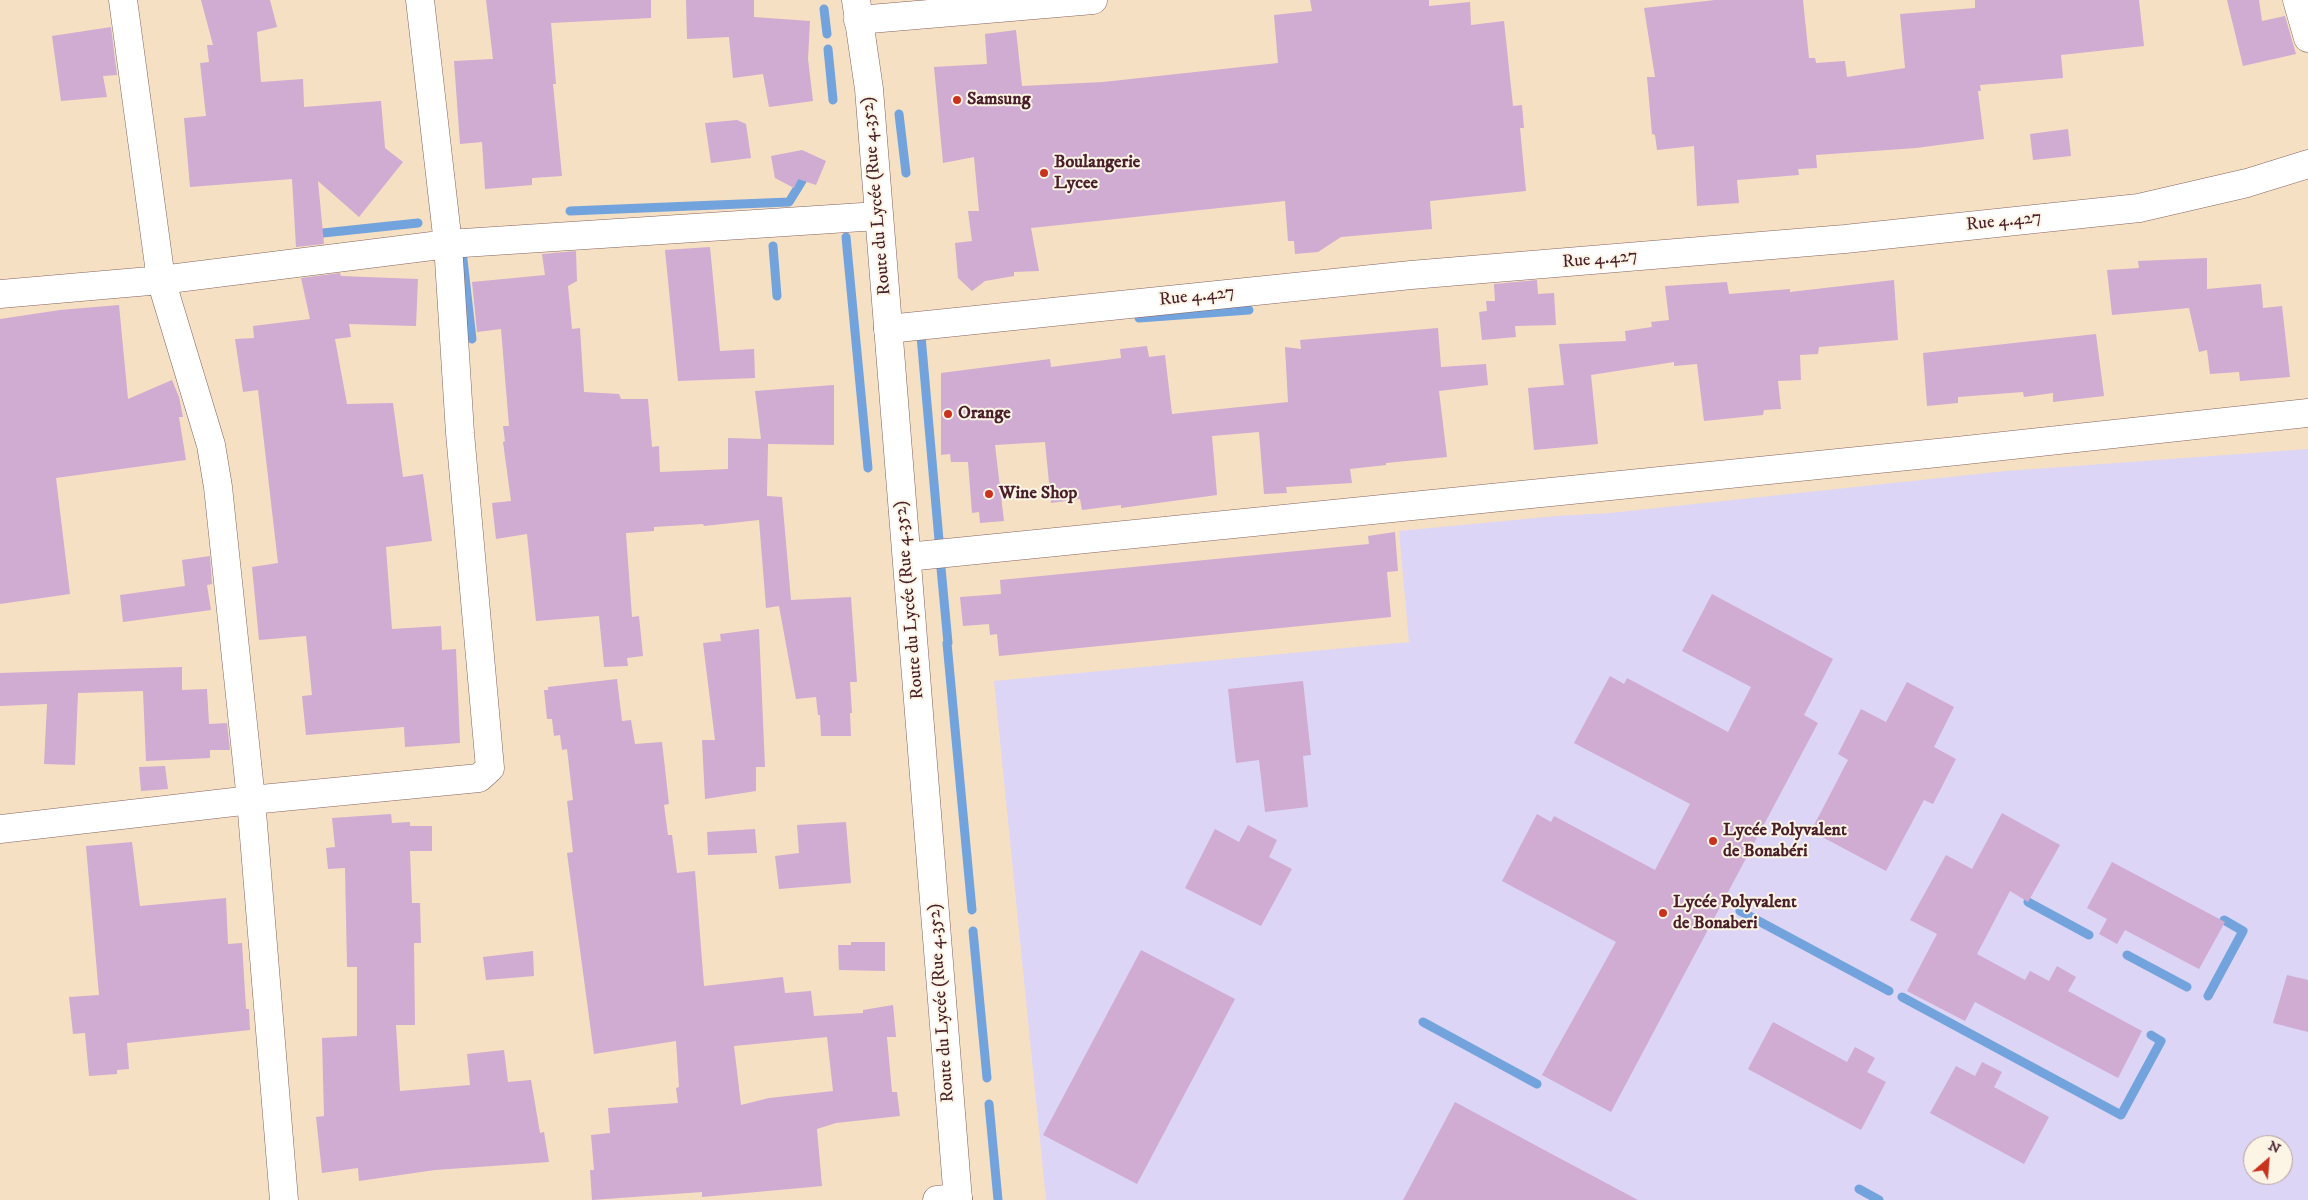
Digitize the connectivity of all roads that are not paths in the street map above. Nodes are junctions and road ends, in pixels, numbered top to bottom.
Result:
1 (123, 0) edge
2 (420, 0) edge
3 (1092, 0) edge
4 (2297, 0) edge
5 (857, 10) edge
6 (2308, 38) edge
7 (2308, 164) edge
8 (878, 216) junction
9 (448, 244) junction
10 (161, 280) junction
11 (0, 294) edge
12 (888, 329) junction
13 (2308, 413) edge
14 (907, 557) junction
15 (251, 800) junction
16 (0, 830) edge
17 (951, 1199) edge
18 (284, 1200) edge

1 - 10 street
2 - 9 street
3 - 5 street
4 - 6 street
5 - 8 street, Route du Lycée (Rue 4.352)
7 - 12 street, Rue 4.427
8 - 9 street
8 - 12 street, Route du Lycée (Rue 4.352)
9 - 10 street
9 - 15 street
10 - 11 street
10 - 15 street
12 - 14 street, Route du Lycée (Rue 4.352)
13 - 14 street
14 - 17 street, Route du Lycée (Rue 4.352)
15 - 16 street
15 - 18 street

